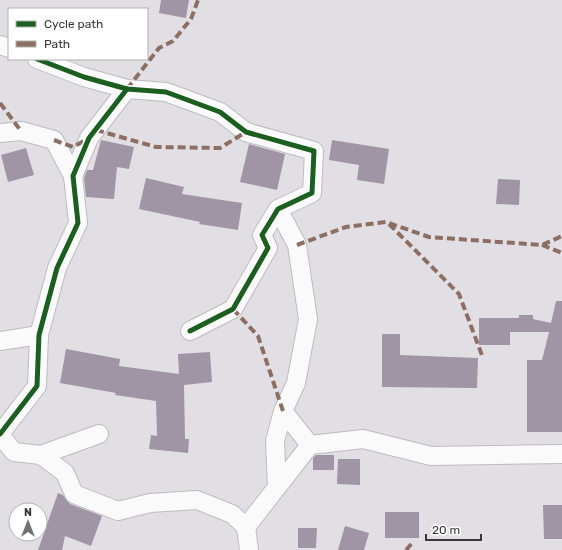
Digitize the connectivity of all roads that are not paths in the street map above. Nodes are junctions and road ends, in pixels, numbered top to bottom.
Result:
1 (40, 60) edge
2 (127, 89) junction
3 (0, 133) edge
4 (73, 176) junction
5 (278, 209) junction
6 (297, 245) junction
7 (268, 248) junction
8 (190, 331) dead end
9 (39, 335) junction
10 (0, 341) edge
11 (283, 411) junction
12 (99, 434) dead end
13 (0, 435) edge
14 (310, 445) junction
15 (562, 454) edge
16 (41, 455) junction
17 (277, 488) junction
18 (246, 527) junction
19 (248, 550) edge

1 - 2 street
2 - 4 street
2 - 5 street
3 - 4 street
4 - 9 street
5 - 6 street
5 - 7 street
6 - 7 street
6 - 11 street
7 - 8 street
9 - 10 street
9 - 13 street
11 - 14 street
11 - 17 street
12 - 16 street
13 - 16 street
14 - 15 street
14 - 17 street
16 - 18 street
17 - 18 street
18 - 19 street

